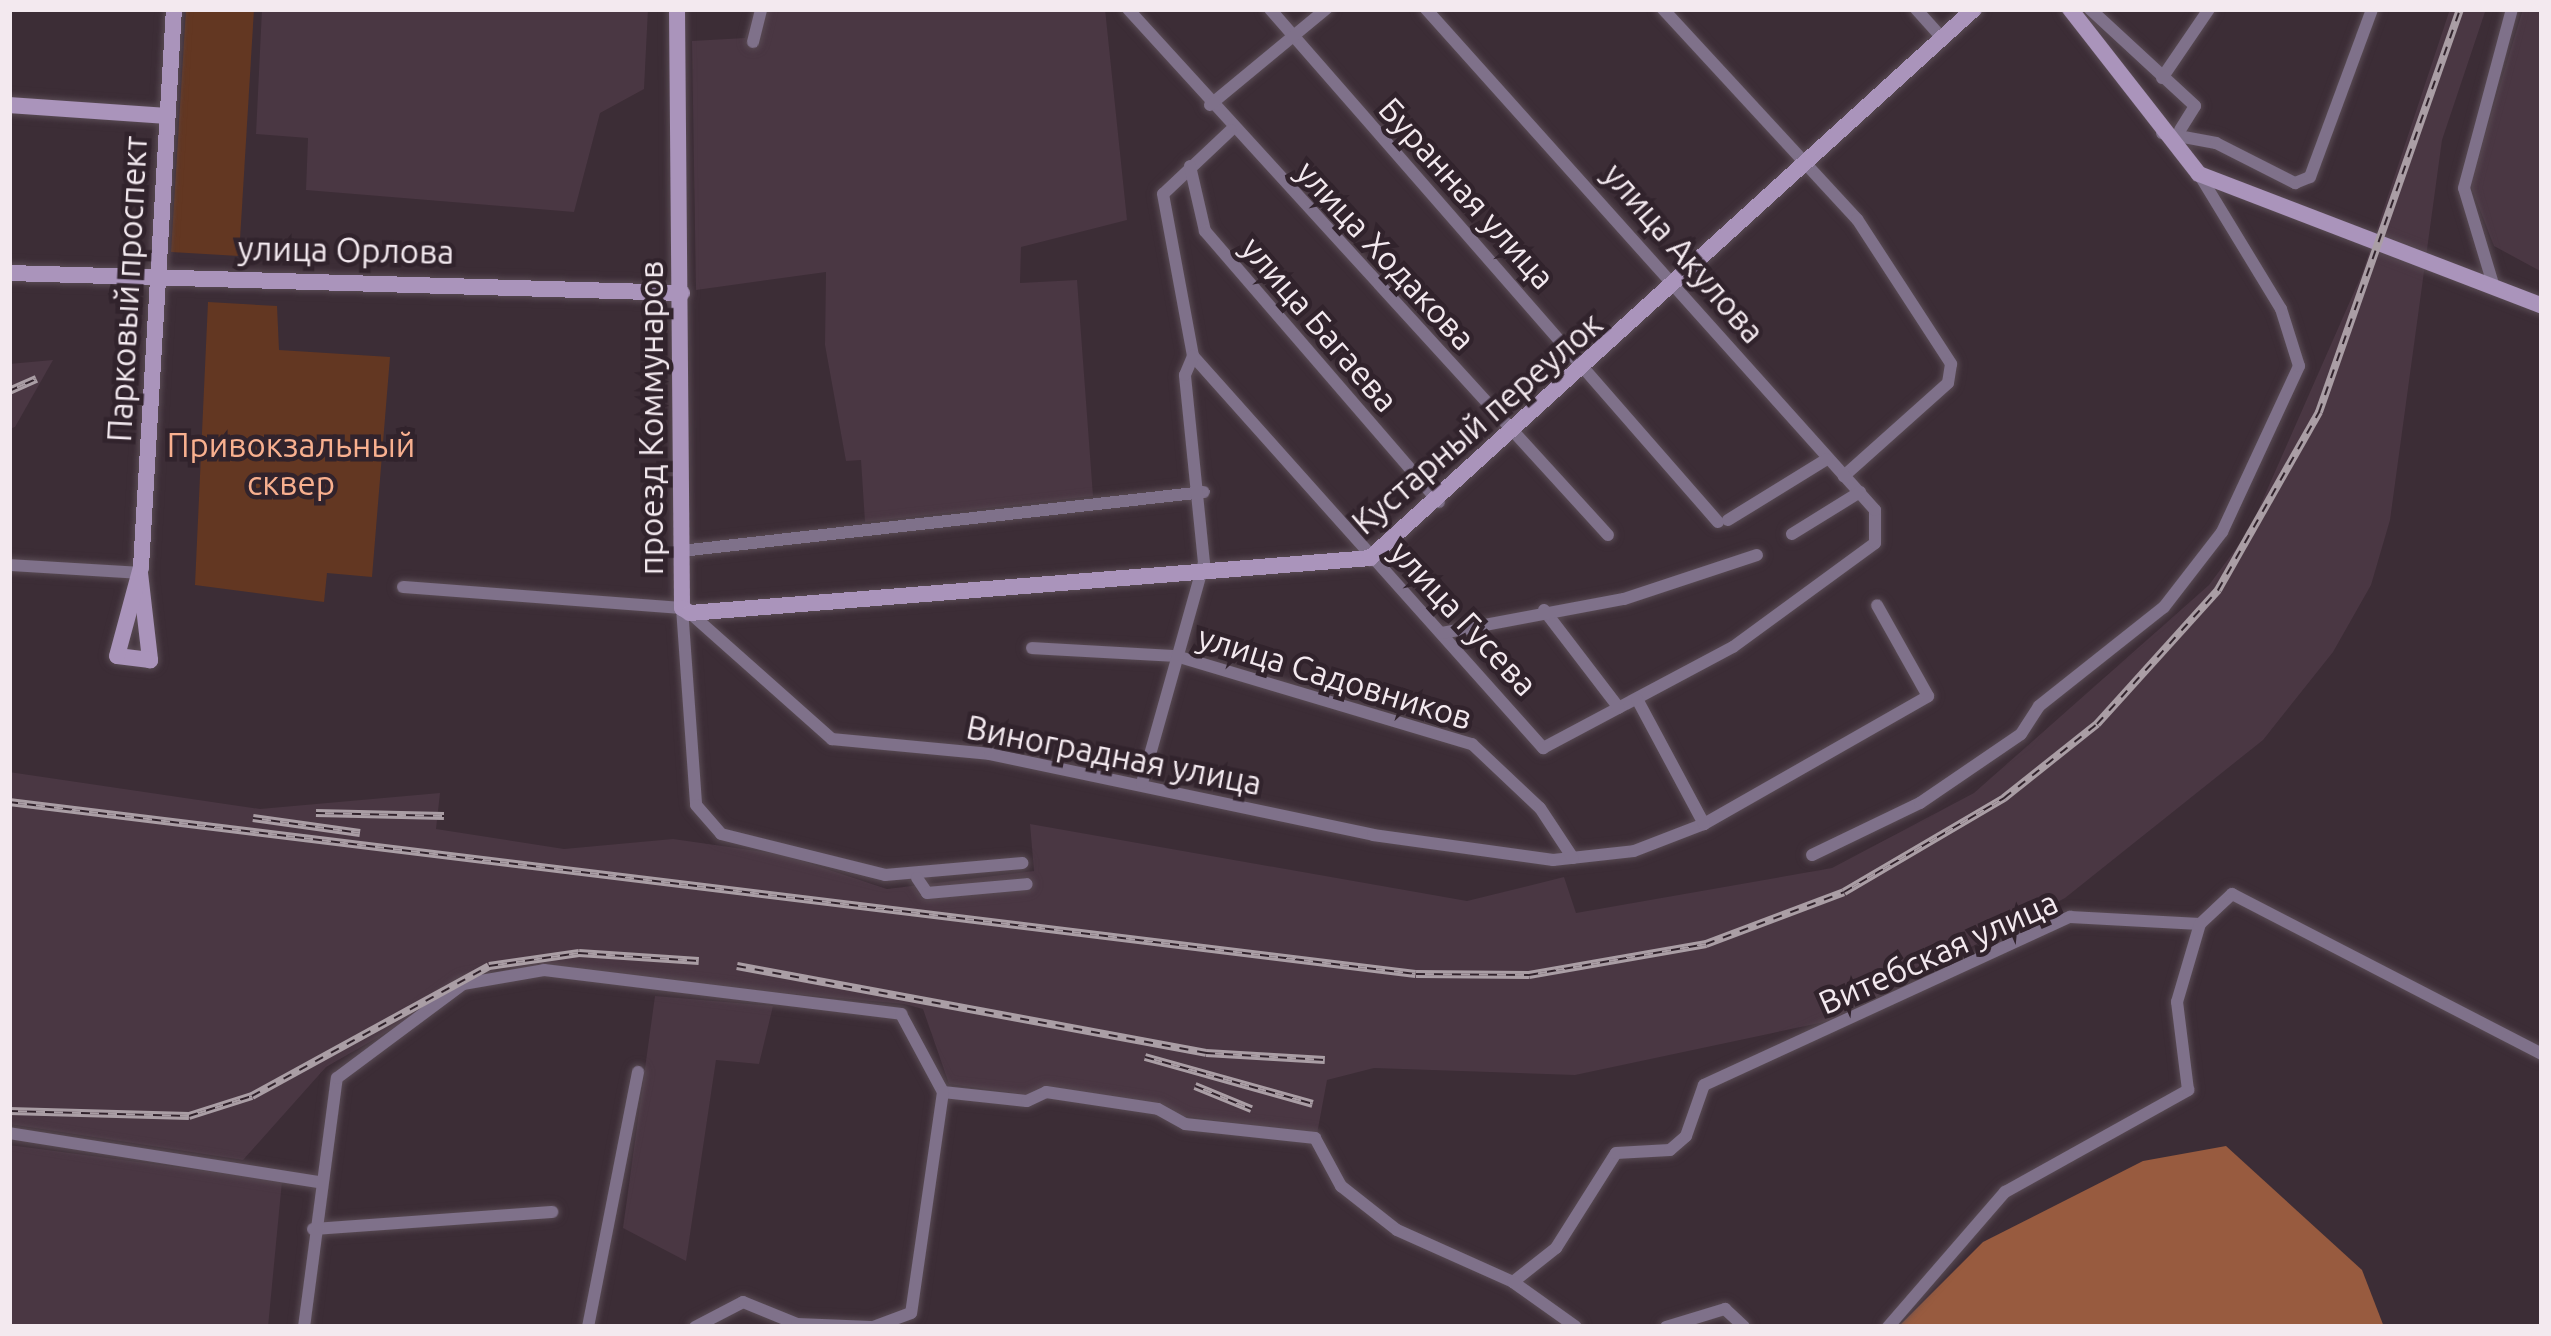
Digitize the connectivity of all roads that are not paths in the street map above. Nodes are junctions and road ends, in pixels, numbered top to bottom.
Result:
1 (174, 9) edge
2 (677, 9) edge
3 (761, 9) edge
4 (1128, 9) edge
5 (1270, 9) edge
6 (1326, 9) edge
7 (1663, 9) edge
8 (1916, 9) edge
9 (1974, 9) edge
10 (2070, 9) edge
11 (2090, 9) edge
12 (2210, 9) edge
13 (2372, 9) edge
14 (2512, 9) edge
15 (1430, 10) edge
16 (1941, 38) junction
17 (1290, 39) junction
18 (753, 42) dead end
19 (2162, 78) junction
20 (9, 105) edge
21 (1210, 105) junction
22 (167, 116) junction
23 (1231, 130) junction
24 (2180, 130) junction
25 (2161, 133) junction
26 (1190, 166) junction
27 (1805, 166) junction
28 (2199, 174) junction
29 (9, 273) edge
30 (156, 284) junction
31 (2493, 284) junction
32 (1680, 285) junction
33 (682, 293) junction
34 (2542, 306) edge
35 (1193, 356) junction
36 (1588, 366) junction
37 (1515, 433) junction
38 (1827, 459) junction
39 (1844, 476) junction
40 (1204, 492) junction
41 (1860, 492) junction
42 (1439, 502) junction
43 (1792, 534) dead end
44 (1608, 536) dead end
45 (681, 551) junction
46 (1756, 555) dead end
47 (1370, 558) junction
48 (1204, 563) junction
49 (9, 565) edge
50 (140, 573) joint
51 (403, 587) dead end
52 (1877, 605) dead end
53 (686, 610) junction
54 (1544, 610) junction
55 (1442, 633) junction
56 (1031, 648) dead end
57 (1176, 656) junction
58 (1637, 699) junction
59 (1619, 708) junction
60 (1142, 783) junction
61 (1704, 824) junction
62 (1812, 855) dead end
63 (1573, 859) junction
64 (1022, 863) dead end
65 (917, 878) junction
66 (1027, 884) dead end
67 (2200, 924) junction
68 (2542, 1054) edge
69 (638, 1072) dead end
70 (943, 1092) junction
71 (9, 1133) edge
72 (320, 1182) junction
73 (552, 1212) dead end
74 (313, 1229) junction
75 (1514, 1282) junction
76 (304, 1327) edge
77 (588, 1327) edge
78 (695, 1327) edge
79 (872, 1327) edge
80 (1576, 1327) edge
81 (1666, 1327) edge
82 (1744, 1327) edge
83 (1888, 1327) edge

1 - 22 street, Парковый проспект
2 - 33 street, проезд Коммунаров
3 - 18 street
4 - 21 street, улица Ходакова
5 - 17 street, Буранная улица
6 - 17 street
7 - 27 street
8 - 16 street
9 - 16 street, Кустарный переулок
10 - 25 street
11 - 19 street
12 - 19 street
13 - 24 street
14 - 31 street
15 - 32 street, улица Акулова
16 - 27 street, Кустарный переулок
17 - 21 street
17 - 36 street, Буранная улица
19 - 24 street
20 - 22 street
21 - 23 street, улица Ходакова
22 - 30 street, Парковый проспект
23 - 26 street
23 - 37 street, улица Ходакова
24 - 25 street
25 - 28 street
26 - 35 street
26 - 42 street, улица Багаева
27 - 32 street, Кустарный переулок
27 - 39 street
28 - 31 street
28 - 62 street
29 - 30 street, улица Орлова
30 - 33 street, улица Орлова
30 - 50 street, Парковый проспект
31 - 34 street
32 - 36 street, Кустарный переулок
32 - 38 street, улица Акулова
33 - 45 street, проезд Коммунаров
35 - 40 street
35 - 47 street, улица Гусева
36 - 37 street, Кустарный переулок
36 - 38 street, Буранная улица
37 - 42 street, Кустарный переулок
37 - 44 street, улица Ходакова
38 - 39 street, улица Акулова
39 - 41 street, улица Акулова
40 - 45 street
40 - 48 street
41 - 43 street
41 - 58 street, улица Акулова
42 - 47 street, Кустарный переулок
45 - 53 street, проезд Коммунаров
46 - 54 street
47 - 48 street, Кустарный переулок
47 - 55 street, улица Гусева
48 - 53 street, Кустарный переулок
48 - 57 street
49 - 50 street
51 - 53 street
52 - 61 street
53 - 60 street, Виноградная улица
53 - 65 street, проезд Коммунаров
54 - 55 street
54 - 59 street
55 - 59 street, улица Гусева
56 - 57 street, улица Садовников
57 - 60 street
57 - 63 street, улица Садовников
58 - 59 street
58 - 61 street
60 - 63 street, Виноградная улица
61 - 63 street
64 - 65 street
65 - 66 street
67 - 68 street, Витебская улица
67 - 75 street, Витебская улица
67 - 83 street
69 - 77 street
70 - 72 street
70 - 75 street
70 - 79 street
71 - 72 street
72 - 74 street
73 - 74 street
74 - 76 street
75 - 80 street
78 - 79 street
81 - 82 street

